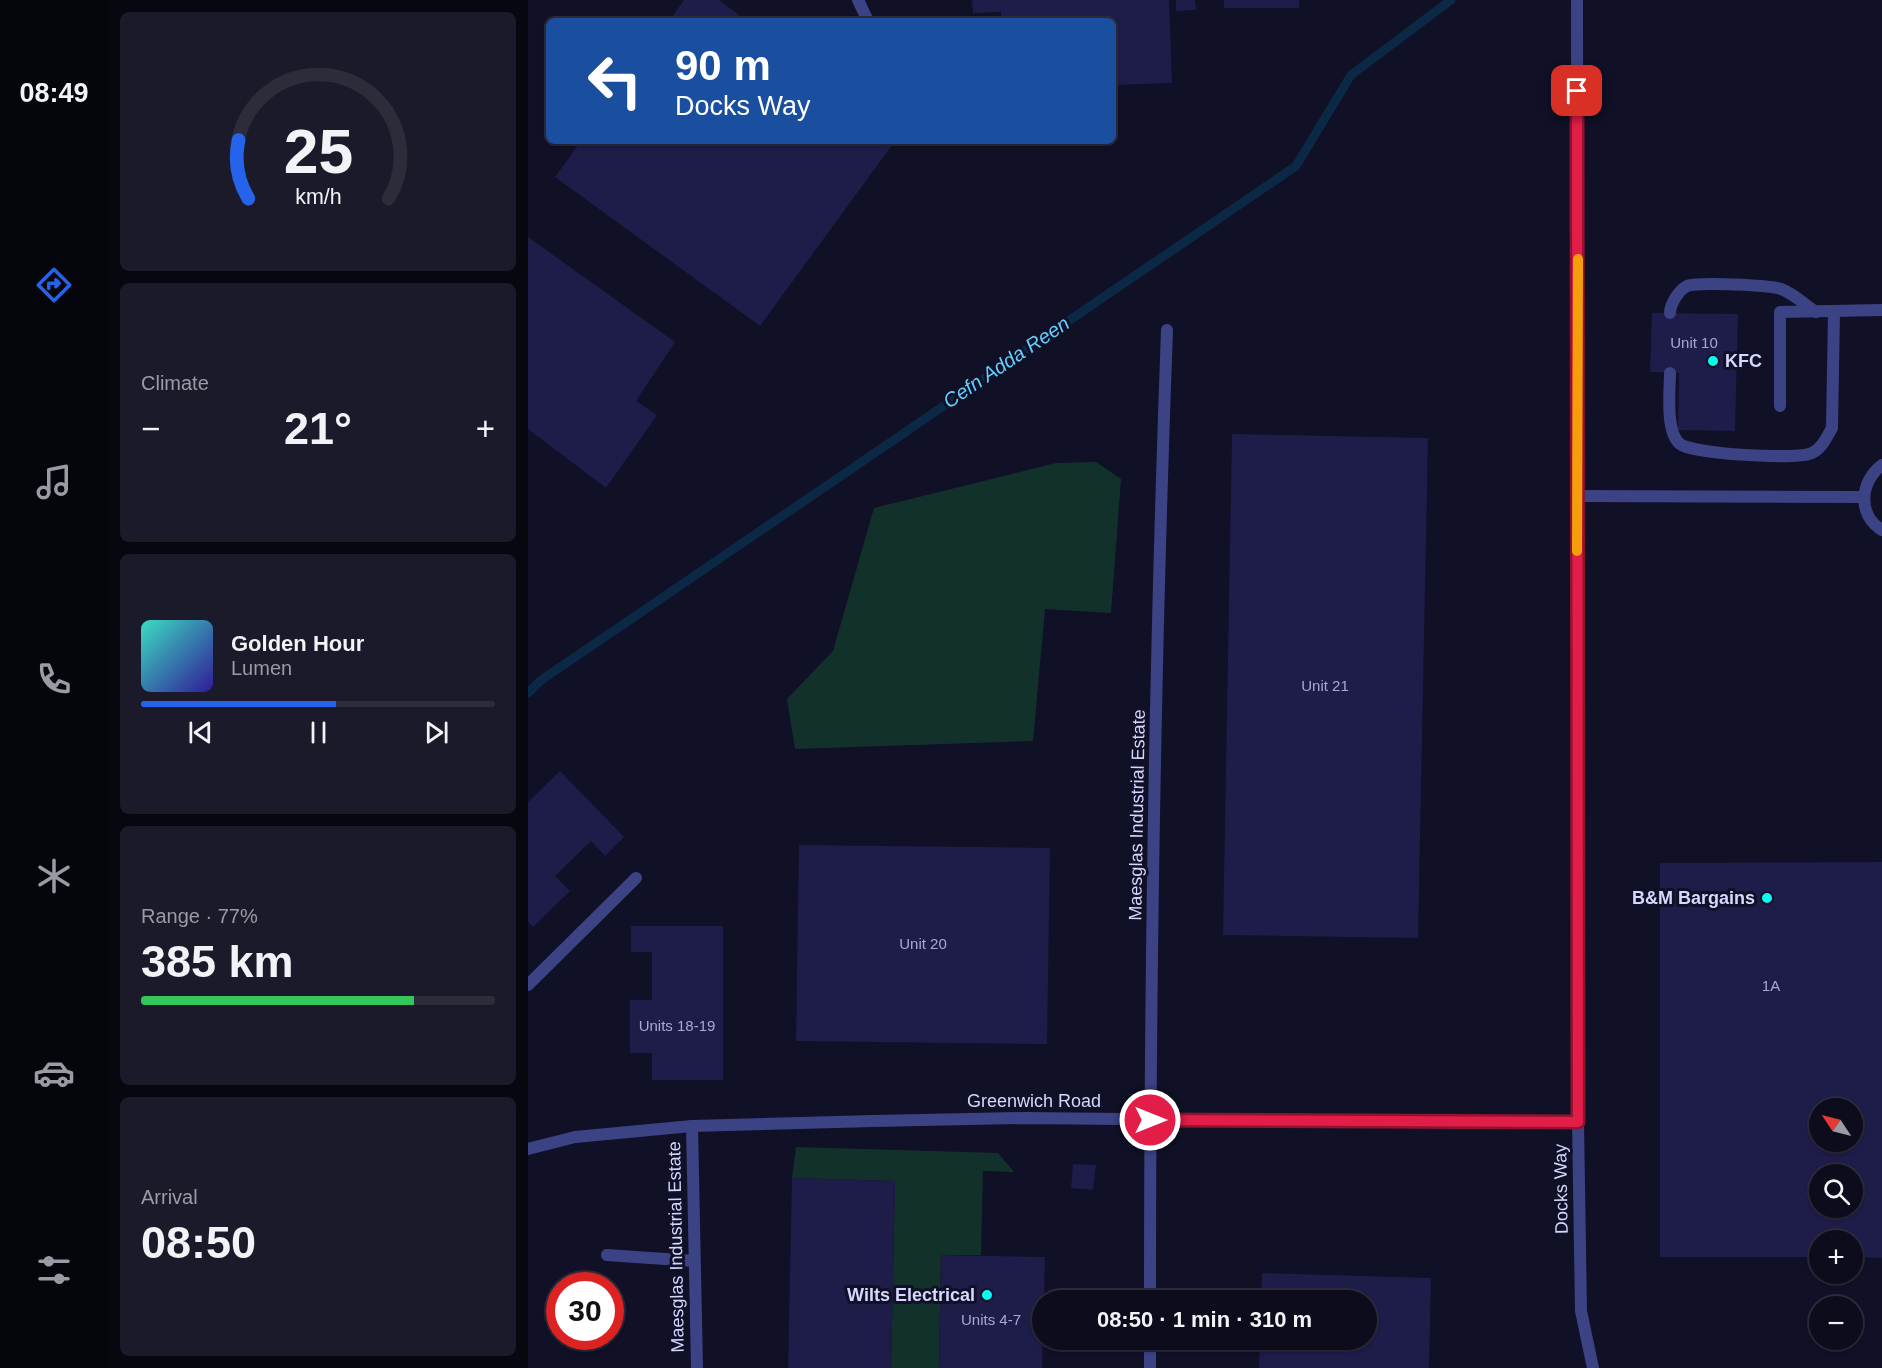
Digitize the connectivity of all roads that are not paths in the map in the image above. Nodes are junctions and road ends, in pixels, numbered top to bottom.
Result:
1 (858, 0) edge
2 (1577, 0) edge
3 (867, 18) edge
4 (1882, 310) edge
5 (1817, 312) junction
6 (1834, 312) junction
7 (1670, 313) dead end
8 (1167, 330) dead end
9 (1670, 373) dead end
10 (1780, 406) dead end
11 (1882, 465) edge
12 (1577, 496) junction
13 (1864, 497) junction
14 (1882, 530) edge
15 (636, 878) dead end
16 (528, 985) edge
17 (1150, 1120) junction
18 (1578, 1122) junction
19 (692, 1126) junction
20 (528, 1149) edge
21 (607, 1255) dead end
22 (694, 1261) junction
23 (1150, 1290) edge
24 (1150, 1350) edge
25 (697, 1368) edge
26 (1150, 1368) edge
27 (1593, 1368) edge

1 - 3 street
2 - 12 street, Docks Way
4 - 6 street
5 - 6 street
5 - 7 street
5 - 10 street
6 - 9 street
8 - 17 street, Maesglas Industrial Estate
11 - 13 street
12 - 13 street
12 - 18 street, Docks Way
13 - 14 street
15 - 16 street
17 - 18 street, Greenwich Road
17 - 19 street, Greenwich Road
17 - 23 street, Maesglas Industrial Estate
18 - 27 street, Docks Way
19 - 20 street, Greenwich Road
19 - 22 street, Maesglas Industrial Estate
21 - 22 street
22 - 25 street, Maesglas Industrial Estate
24 - 26 street

